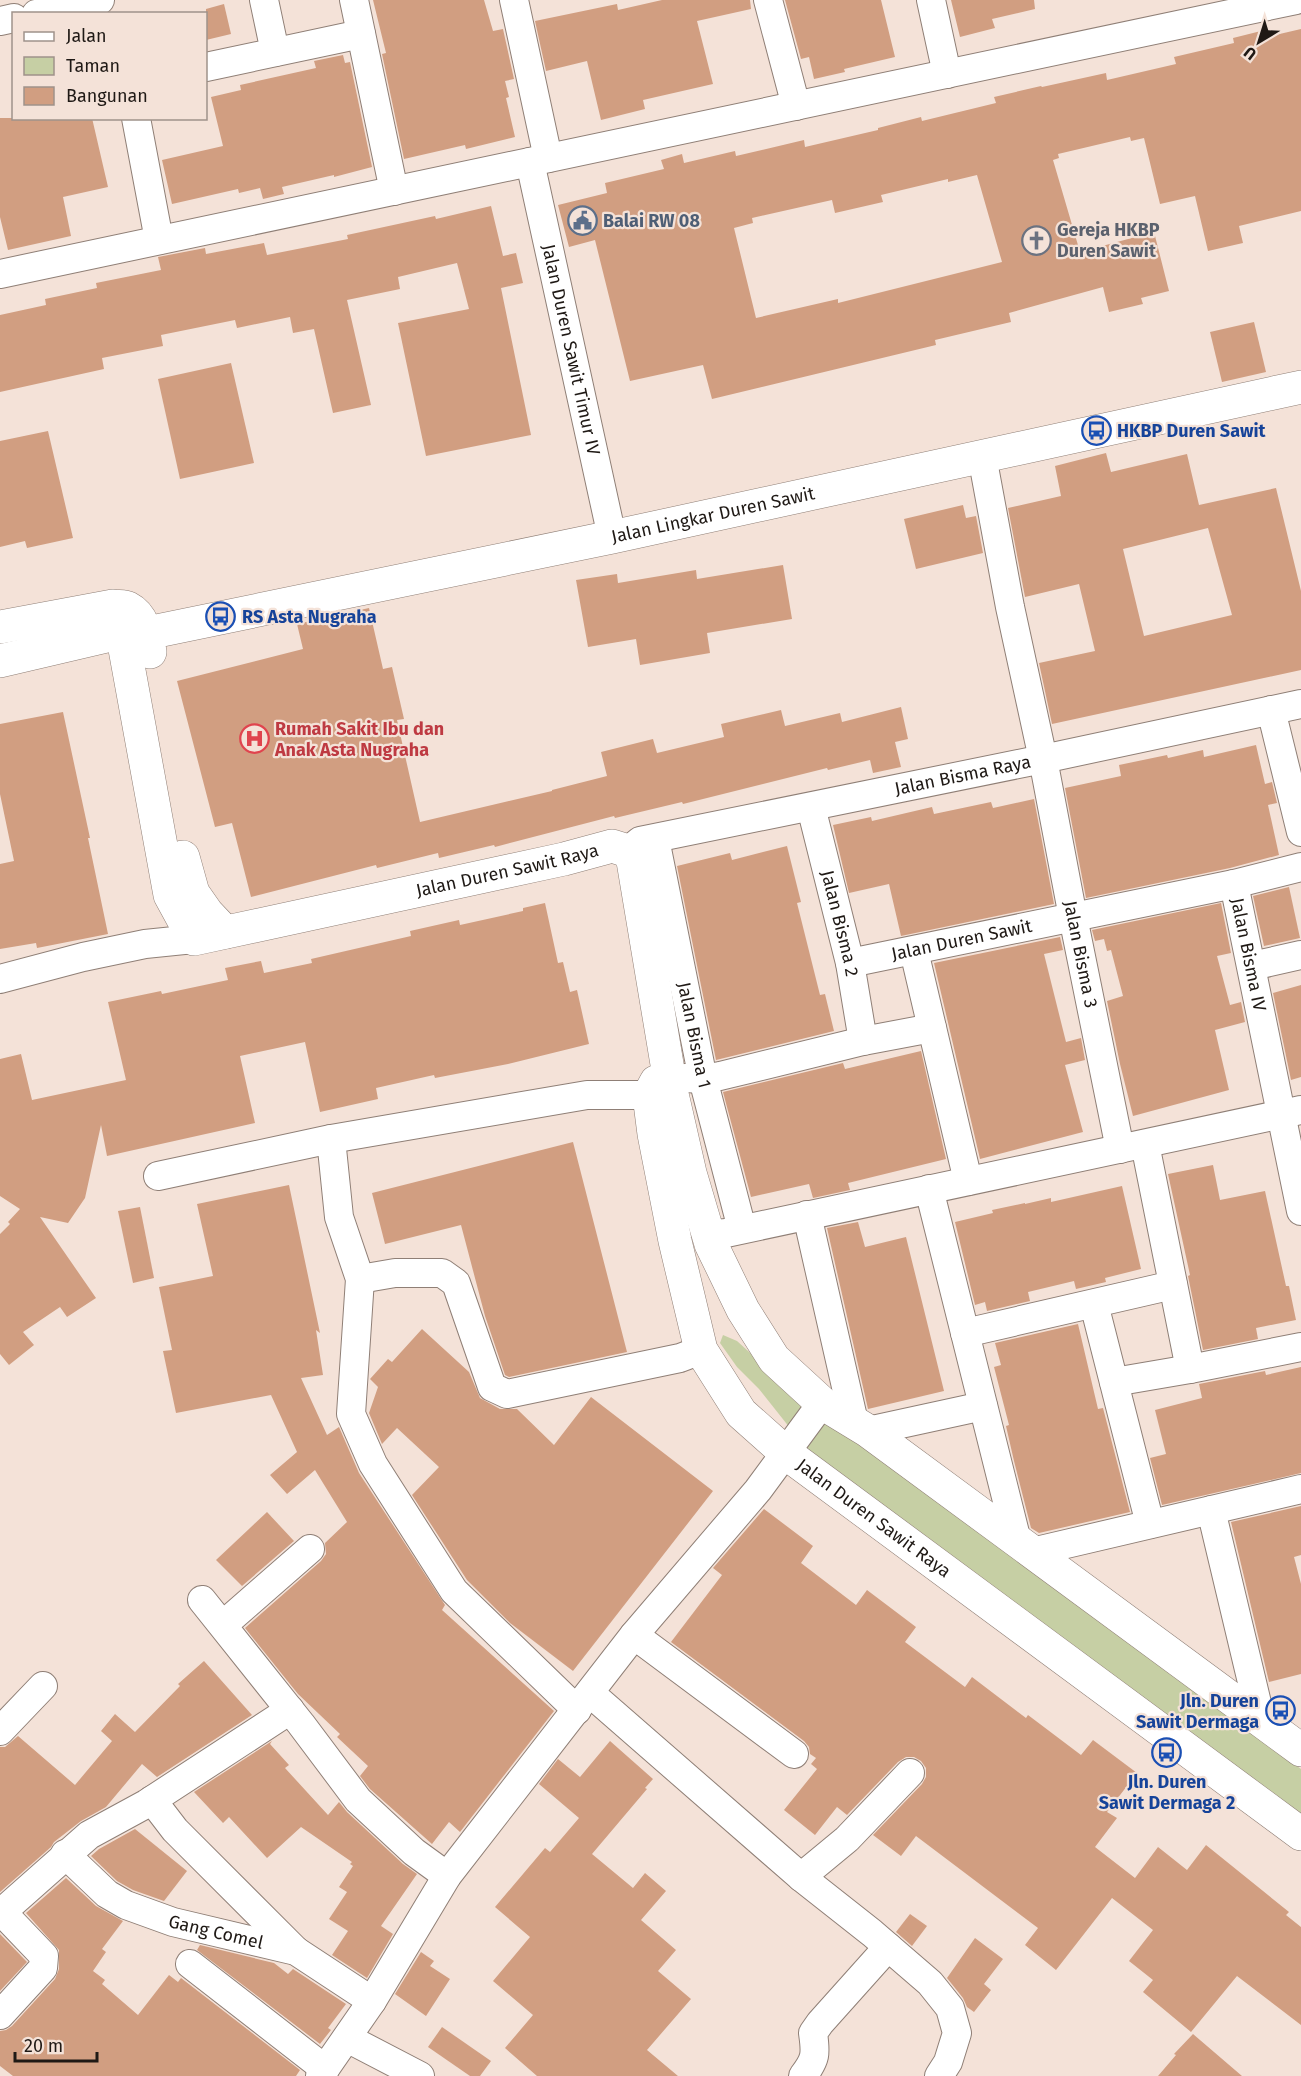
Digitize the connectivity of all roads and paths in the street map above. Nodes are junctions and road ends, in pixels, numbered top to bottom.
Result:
1 (100, 0) edge
2 (264, 0) edge
3 (354, 0) edge
4 (514, 0) edge
5 (768, 0) edge
6 (931, 0) edge
7 (1296, 0) edge
8 (45, 12) edge
9 (361, 34) junction
10 (275, 52) junction
11 (207, 67) edge
12 (947, 74) junction
13 (796, 106) junction
14 (136, 120) edge
15 (539, 160) junction
16 (394, 191) junction
17 (159, 240) junction
18 (1, 268) edge
19 (1301, 387) edge
20 (982, 456) junction
21 (612, 537) junction
22 (0, 627) edge
23 (135, 635) junction
24 (0, 661) edge
25 (1301, 704) edge
26 (1271, 710) junction
27 (1043, 759) junction
28 (811, 807) junction
29 (1301, 832) edge
30 (641, 845) junction
31 (1301, 867) edge
32 (1234, 884) junction
33 (1073, 917) junction
34 (210, 935) junction
35 (914, 951) junction
36 (1301, 955) edge
37 (850, 963) junction
38 (1252, 966) junction
39 (0, 979) edge
40 (932, 1028) junction
41 (863, 1041) junction
42 (704, 1079) junction
43 (659, 1087) junction
44 (1291, 1112) edge
45 (331, 1139) junction
46 (1132, 1146) junction
47 (158, 1176) dead end
48 (968, 1181) junction
49 (929, 1189) junction
50 (1301, 1211) edge
51 (807, 1215) junction
52 (742, 1229) junction
53 (708, 1235) junction
54 (360, 1279) junction
55 (1173, 1285) junction
56 (1094, 1304) junction
57 (965, 1334) junction
58 (1301, 1347) edge
59 (701, 1350) junction
60 (1190, 1369) junction
61 (1114, 1382) junction
62 (822, 1403) junction
63 (983, 1406) junction
64 (861, 1426) junction
65 (786, 1454) junction
66 (1301, 1489) edge
67 (1211, 1510) junction
68 (1150, 1524) junction
69 (1024, 1546) junction
70 (310, 1549) dead end
71 (202, 1600) dead end
72 (223, 1625) junction
73 (634, 1635) junction
74 (42, 1686) dead end
75 (584, 1702) junction
76 (290, 1710) junction
77 (0, 1731) edge
78 (1285, 1732) edge
79 (794, 1754) dead end
80 (910, 1773) dead end
81 (152, 1800) junction
82 (1301, 1834) edge
83 (65, 1854) junction
84 (447, 1876) junction
85 (801, 1877) junction
86 (1, 1911) edge
87 (888, 1947) junction
88 (296, 1951) junction
89 (190, 1964) dead end
90 (372, 2001) junction
91 (0, 2015) edge
92 (347, 2038) junction
93 (322, 2073) edge
94 (420, 2076) edge
95 (803, 2076) edge
96 (939, 2076) edge

1 - 8 street
2 - 10 street
3 - 9 street
4 - 15 street, Jalan Duren Sawit Timur IV
5 - 13 street
6 - 12 street
7 - 12 street
9 - 10 street
9 - 16 street
10 - 11 street
12 - 13 street
13 - 15 street
14 - 17 street
15 - 16 street
15 - 21 street, Jalan Duren Sawit Timur IV
16 - 17 street
17 - 18 street
19 - 20 street, Jalan Lingkar Duren Sawit
20 - 21 street, Jalan Lingkar Duren Sawit
20 - 27 street, Jalan Bisma 3
21 - 23 street, Jalan Lingkar Duren Sawit
22 - 23 street
23 - 24 street, Jalan Lingkar Duren Sawit
23 - 34 street
25 - 26 street, Jalan Bisma Raya
26 - 27 street, Jalan Bisma Raya
26 - 29 street
27 - 28 street, Jalan Bisma Raya
27 - 33 street, Jalan Bisma 3
28 - 30 street, Jalan Bisma Raya
28 - 37 street, Jalan Bisma 2
30 - 34 street, Jalan Duren Sawit Raya
30 - 42 street, Jalan Bisma 1
30 - 43 street, Jalan Duren Sawit Raya
31 - 32 street
32 - 33 street, Jalan Bisma IV
32 - 38 street, Jalan Bisma IV
33 - 35 street, Jalan Duren Sawit
33 - 46 street, Jalan Bisma 3
34 - 39 street
35 - 37 street, Jalan Duren Sawit
35 - 40 street
36 - 38 street
37 - 41 street, Jalan Bisma 2
38 - 44 street, Jalan Bisma IV
40 - 41 street
40 - 48 street
41 - 42 street
42 - 43 street
42 - 52 street, Jalan Bisma 1
43 - 45 street
43 - 53 street, Jalan Duren Sawit Raya
43 - 59 street, Jalan Duren Sawit Raya
44 - 46 street
44 - 50 street, Jalan Bisma IV
45 - 47 street
45 - 54 street
46 - 48 street
46 - 55 street, Jalan Bisma 3
48 - 49 street
49 - 51 street
49 - 57 street
51 - 52 street
51 - 64 street
52 - 53 street
53 - 62 street, Jalan Duren Sawit Raya
54 - 59 street
54 - 75 street
55 - 56 street
55 - 60 street, Jalan Bisma 3
56 - 57 street
56 - 61 street
57 - 63 street
58 - 60 street
59 - 65 street, Jalan Duren Sawit Raya
60 - 61 street
61 - 68 street
62 - 64 street, Jalan Duren Sawit Raya
62 - 65 street
63 - 64 street
63 - 69 street
64 - 69 street, Jalan Duren Sawit Raya
65 - 73 street
65 - 82 street, Jalan Duren Sawit Raya
66 - 67 street
67 - 68 street
67 - 78 street
68 - 69 street
69 - 78 street, Jalan Duren Sawit Raya
70 - 72 street
71 - 72 street
72 - 76 street
73 - 75 street
73 - 79 street
74 - 77 street
75 - 84 street
75 - 85 street
76 - 81 street
76 - 84 street
80 - 85 street
81 - 83 street
81 - 88 street
83 - 86 street
83 - 88 street, Gang Comel
84 - 90 street
85 - 87 street
86 - 91 street
87 - 95 street
87 - 96 street
88 - 90 street, Gang Comel
89 - 93 street
90 - 92 street
92 - 93 street
92 - 94 street

